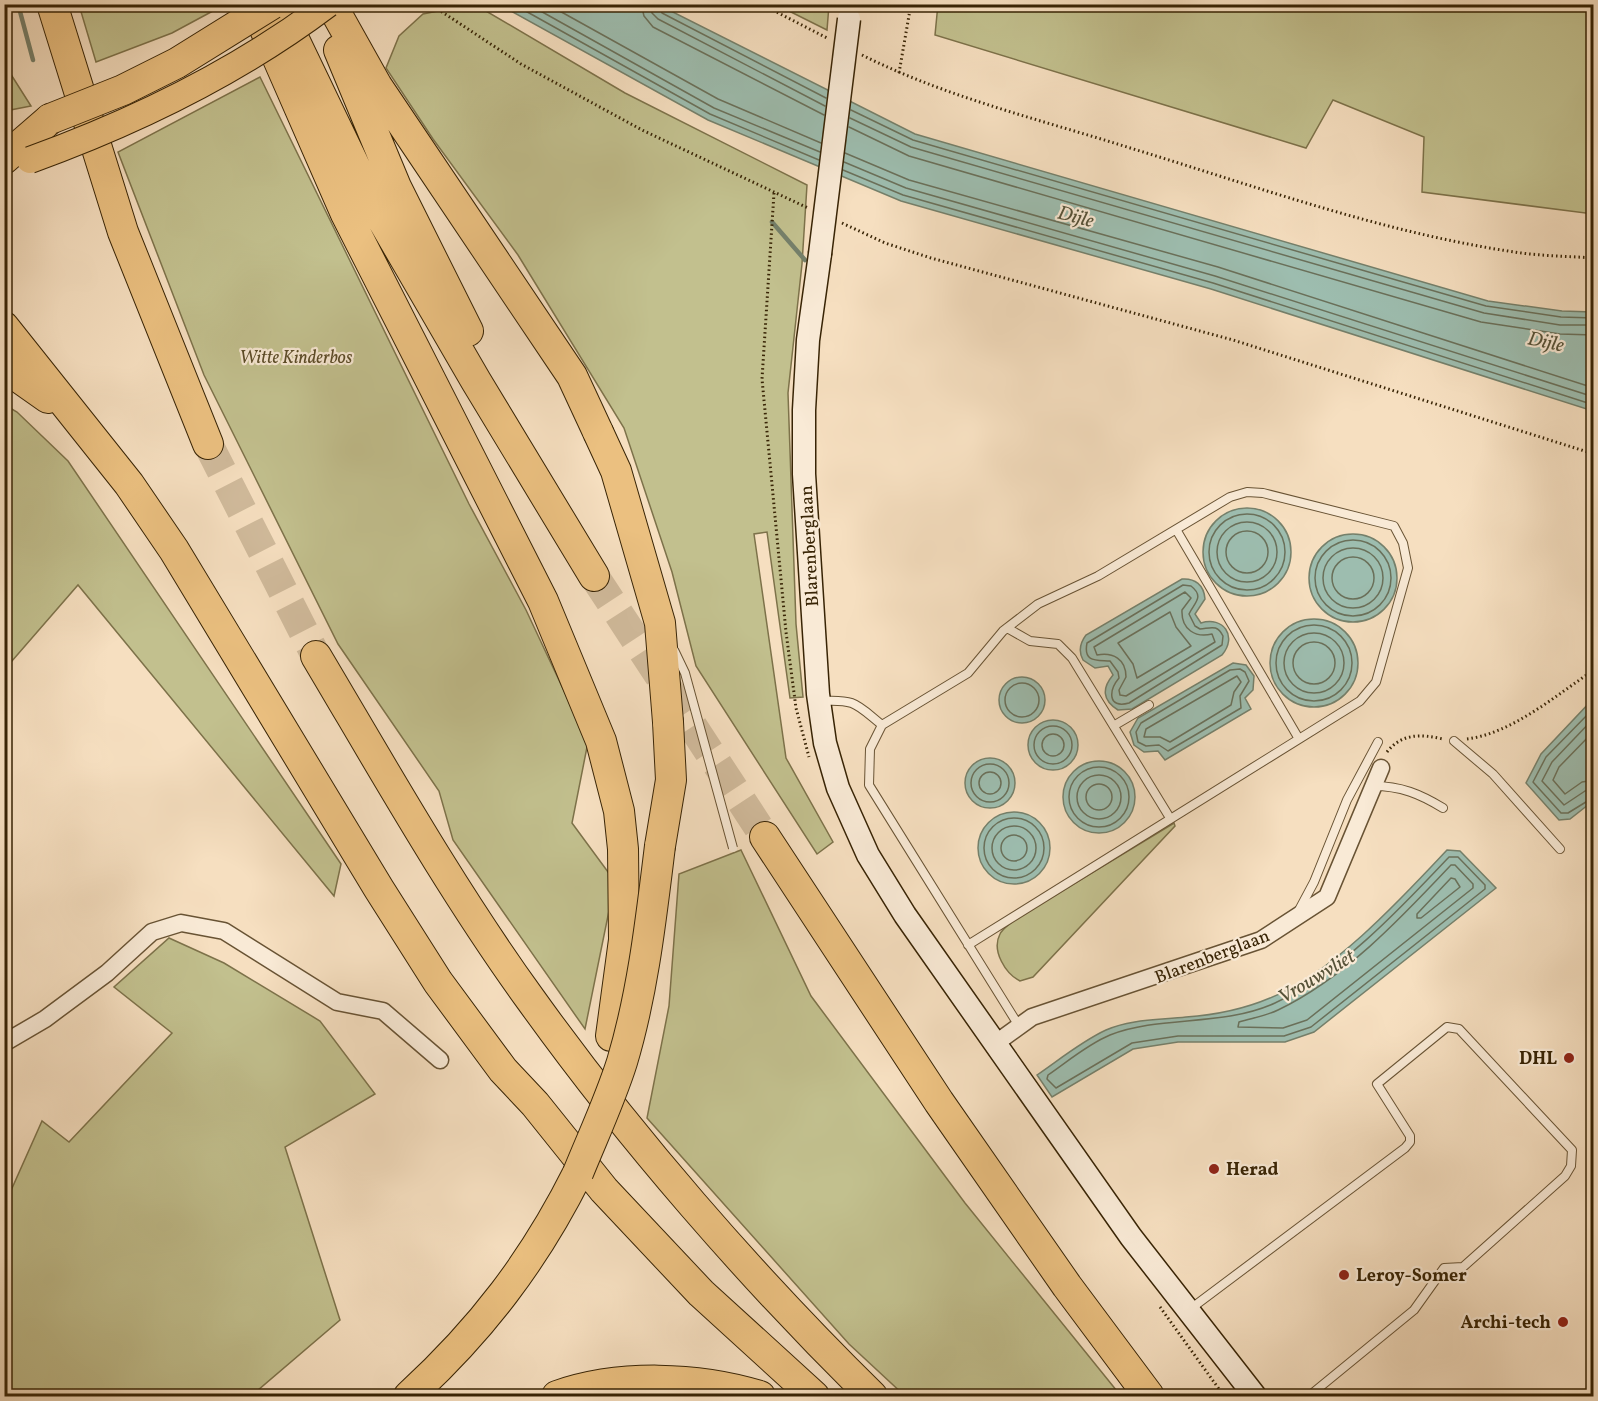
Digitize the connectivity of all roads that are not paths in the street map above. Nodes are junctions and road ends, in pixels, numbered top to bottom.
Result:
1 (52, 4) edge
2 (254, 4) edge
3 (272, 4) edge
4 (277, 4) edge
5 (321, 4) edge
6 (329, 4) edge
7 (850, 12) edge
8 (16, 145) edge
9 (4, 327) edge
10 (4, 367) edge
11 (476, 381) junction
12 (92, 438) junction
13 (208, 444) tunnel mouth
14 (1177, 531) junction
15 (594, 576) tunnel mouth
16 (660, 623) junction
17 (1007, 628) junction
18 (316, 656) tunnel mouth
19 (819, 702) junction
20 (1149, 705) dead end
21 (882, 725) junction
22 (1115, 725) junction
23 (1299, 739) junction
24 (1454, 741) road end
25 (1378, 742) dead end
26 (1381, 768) road end
27 (1373, 786) junction
28 (1443, 808) dead end
29 (1170, 818) junction
30 (765, 837) tunnel mouth
31 (733, 848) dead end
32 (1560, 849) dead end
33 (1295, 917) junction
34 (968, 945) junction
35 (1019, 1026) junction
36 (4, 1042) edge
37 (996, 1043) junction
38 (440, 1060) dead end
39 (578, 1173) junction
40 (1188, 1311) junction
41 (409, 1396) edge
42 (557, 1396) edge
43 (760, 1396) edge
44 (814, 1396) edge
45 (872, 1396) edge
46 (1149, 1396) edge
47 (1255, 1396) edge
48 (1309, 1396) edge

1 - 13 highway
2 - 39 highway, bridge
3 - 8 highway, bridge
4 - 11 highway
5 - 11 highway
6 - 8 main road, bridge
6 - 16 highway, bridge
7 - 19 street, Blarenberglaan, bridge
9 - 12 highway
10 - 12 highway
11 - 15 highway
12 - 44 highway
14 - 17 lane
14 - 23 lane
14 - 23 lane
16 - 31 lane, bridge
16 - 39 highway, bridge
17 - 21 lane
17 - 22 lane
18 - 45 highway
19 - 21 lane
19 - 37 street, Blarenberglaan
20 - 22 lane
21 - 34 lane
22 - 29 lane
23 - 29 lane
24 - 32 lane
25 - 33 lane
26 - 27 street, Blarenberglaan
27 - 28 lane
27 - 33 street, Blarenberglaan
29 - 34 lane
30 - 46 highway
33 - 35 street, Blarenberglaan
34 - 35 lane
35 - 37 street, Blarenberglaan
36 - 38 street
37 - 40 street, Blarenberglaan
39 - 41 highway
40 - 47 street, Blarenberglaan
40 - 48 lane
42 - 43 highway

